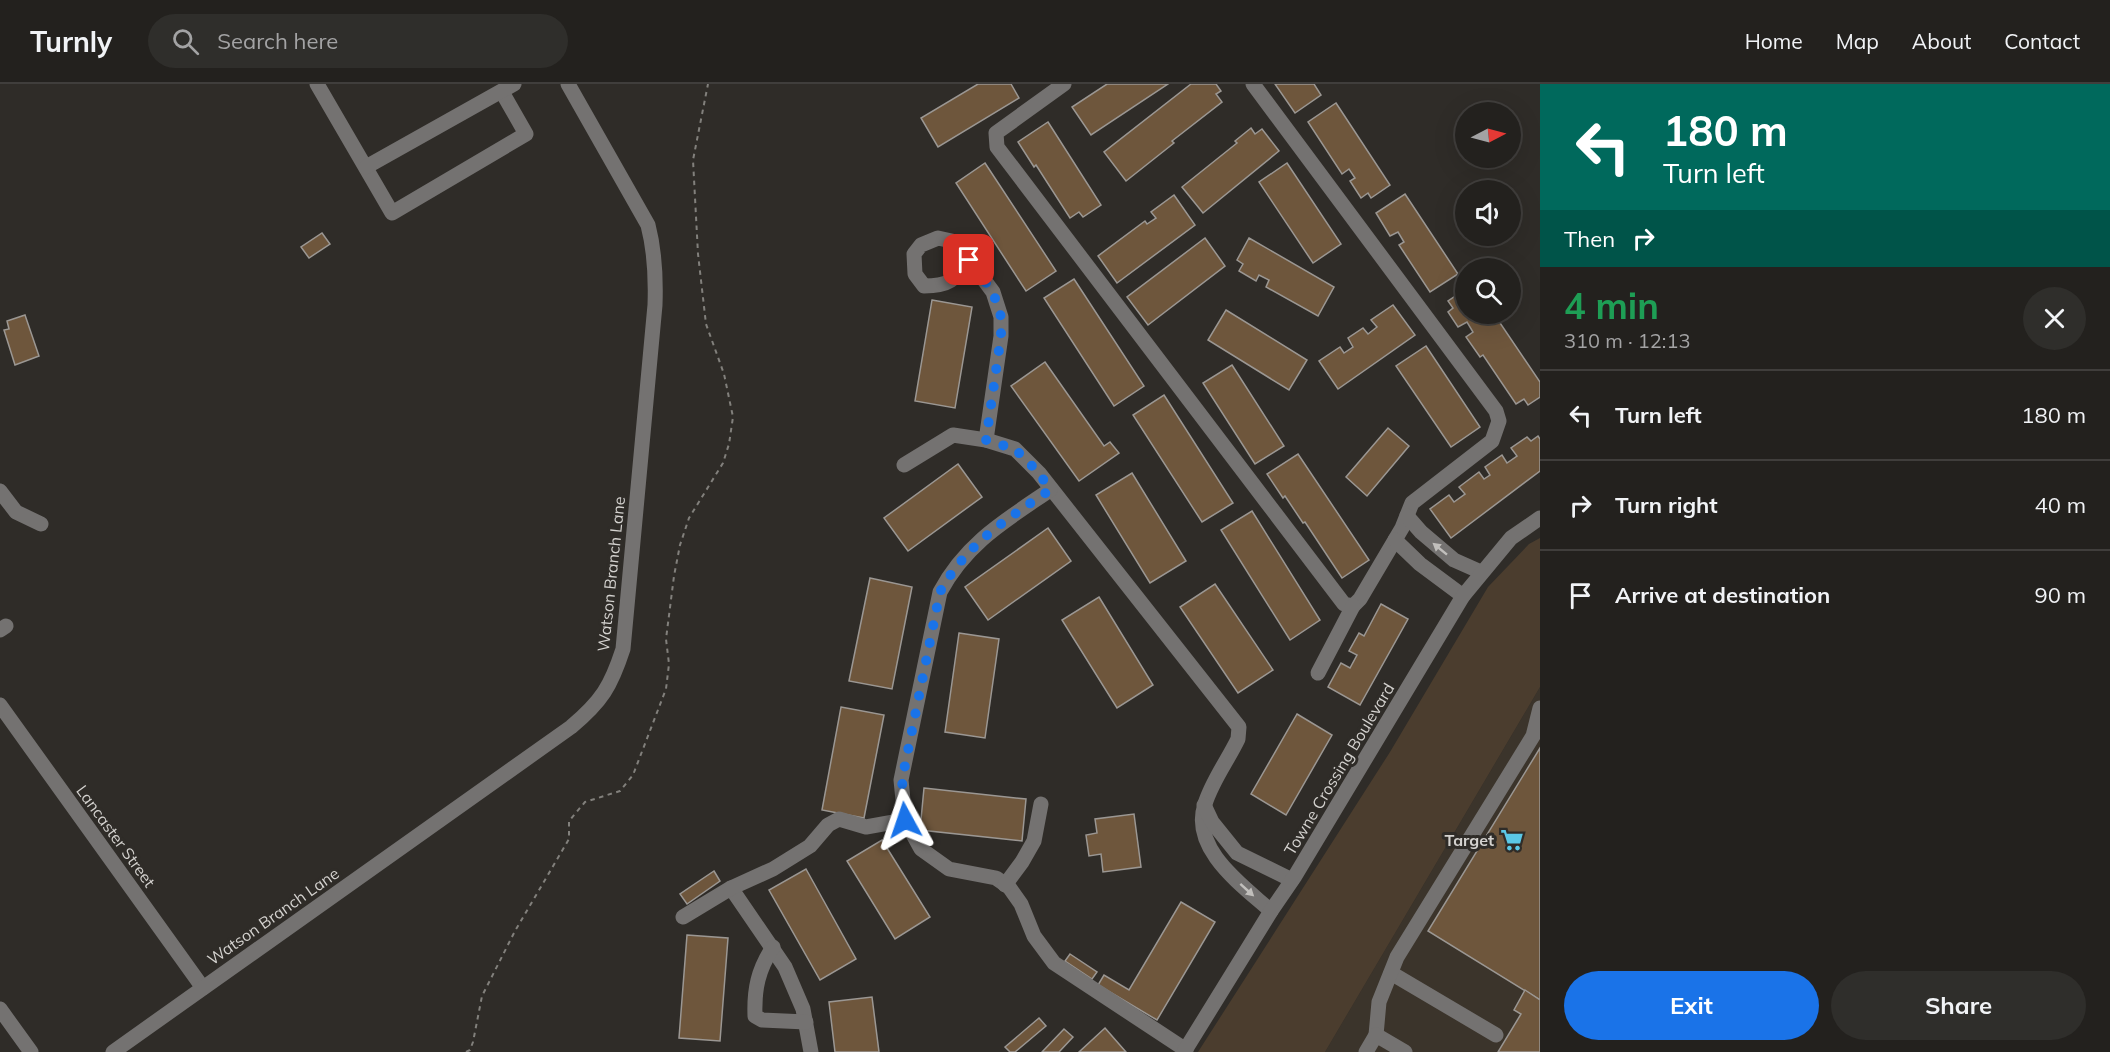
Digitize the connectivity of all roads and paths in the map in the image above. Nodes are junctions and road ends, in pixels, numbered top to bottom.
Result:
1 (317, 84) edge
2 (568, 84) edge
3 (1064, 84) edge
4 (1252, 84) edge
5 (508, 88) edge
6 (366, 167) junction
7 (969, 260) dead end
8 (986, 440) junction
9 (904, 465) dead end
10 (1050, 490) junction
11 (0, 491) edge
12 (1407, 516) junction
13 (1540, 518) edge
14 (40, 524) dead end
15 (1395, 540) junction
16 (1481, 572) junction
17 (1463, 596) junction
18 (1353, 606) junction
19 (1318, 673) dead end
20 (0, 705) edge
21 (1540, 708) edge
22 (1041, 804) dead end
23 (1204, 805) junction
24 (905, 820) junction
25 (1238, 853) junction
26 (1226, 869) junction
27 (1292, 880) junction
28 (1005, 885) junction
29 (731, 888) junction
30 (1271, 911) junction
31 (683, 917) dead end
32 (773, 947) junction
33 (1391, 973) junction
34 (203, 988) junction
35 (0, 1009) edge
36 (806, 1022) junction
37 (1376, 1035) junction
38 (1496, 1035) dead end
39 (1185, 1051) edge
40 (31, 1052) edge
41 (113, 1052) edge
42 (811, 1052) edge
43 (1366, 1052) edge
44 (1405, 1052) edge

1 - 6 street
2 - 34 street, Watson Branch Lane
3 - 18 street
4 - 12 street
5 - 6 street
5 - 6 street
7 - 8 street
8 - 9 street
8 - 10 street
10 - 23 street
10 - 24 street
11 - 14 street
12 - 15 street
16 -> 12 street
13 - 16 street, Towne Crossing Boulevard
15 - 17 street
15 - 18 street
16 - 17 street, Towne Crossing Boulevard
17 - 27 street, Towne Crossing Boulevard
18 - 19 street
20 - 34 street, Lancaster Street
21 - 33 street
22 - 28 street
23 - 25 street
23 - 26 street
24 - 28 street
24 - 29 street
25 - 26 street
25 - 27 street
26 -> 30 street
27 - 30 street, Towne Crossing Boulevard
28 - 39 street
29 - 31 street
29 - 32 street
30 - 39 street, Towne Crossing Boulevard
32 - 36 street
32 - 36 street
33 - 37 street
33 - 38 street
34 - 41 street, Watson Branch Lane
35 - 40 street
36 - 42 street
37 - 43 street
37 - 44 street

